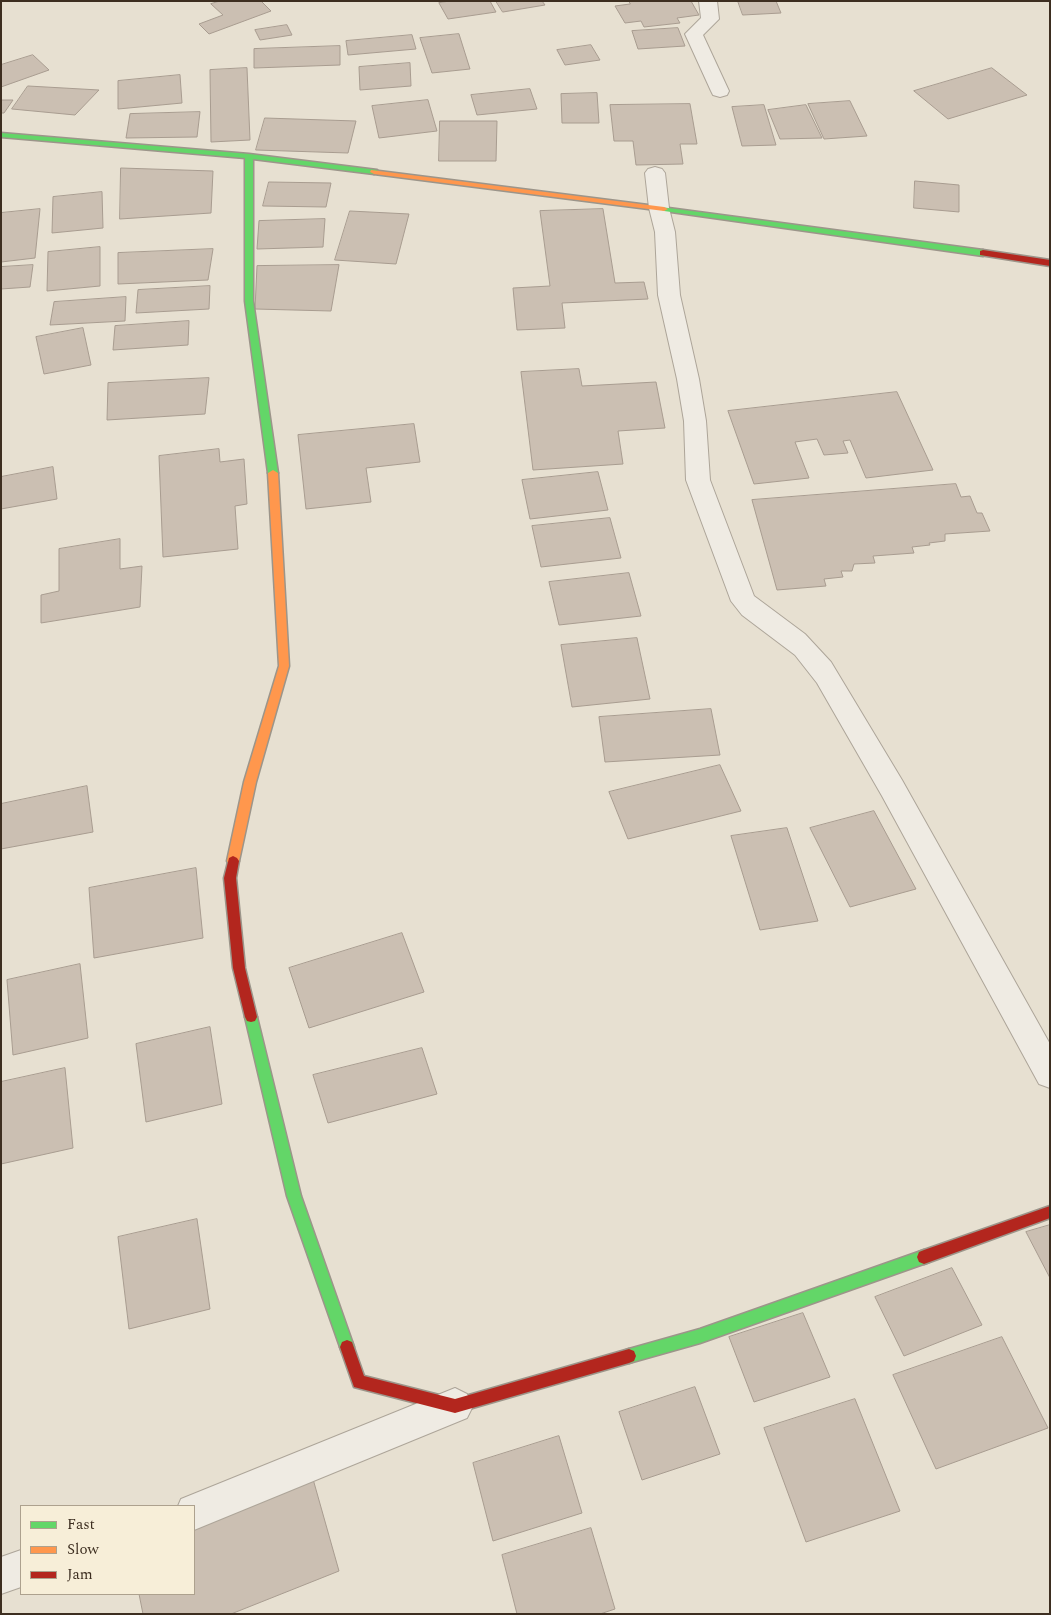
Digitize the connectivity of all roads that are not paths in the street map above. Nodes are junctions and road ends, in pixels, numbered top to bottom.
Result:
1 (708, 1) edge
2 (720, 91) dead end
3 (1, 135) edge
4 (249, 156) junction
5 (655, 173) dead end
6 (659, 208) junction
7 (1050, 263) edge
8 (1050, 1074) edge
9 (1050, 1212) edge
10 (455, 1406) junction
11 (195, 1512) edge
12 (20, 1569) edge
13 (1, 1576) edge

1 - 2 street
3 - 4 street
4 - 6 street
4 - 10 street
5 - 6 street
6 - 7 street
6 - 8 street
9 - 10 street
10 - 11 street
12 - 13 street

